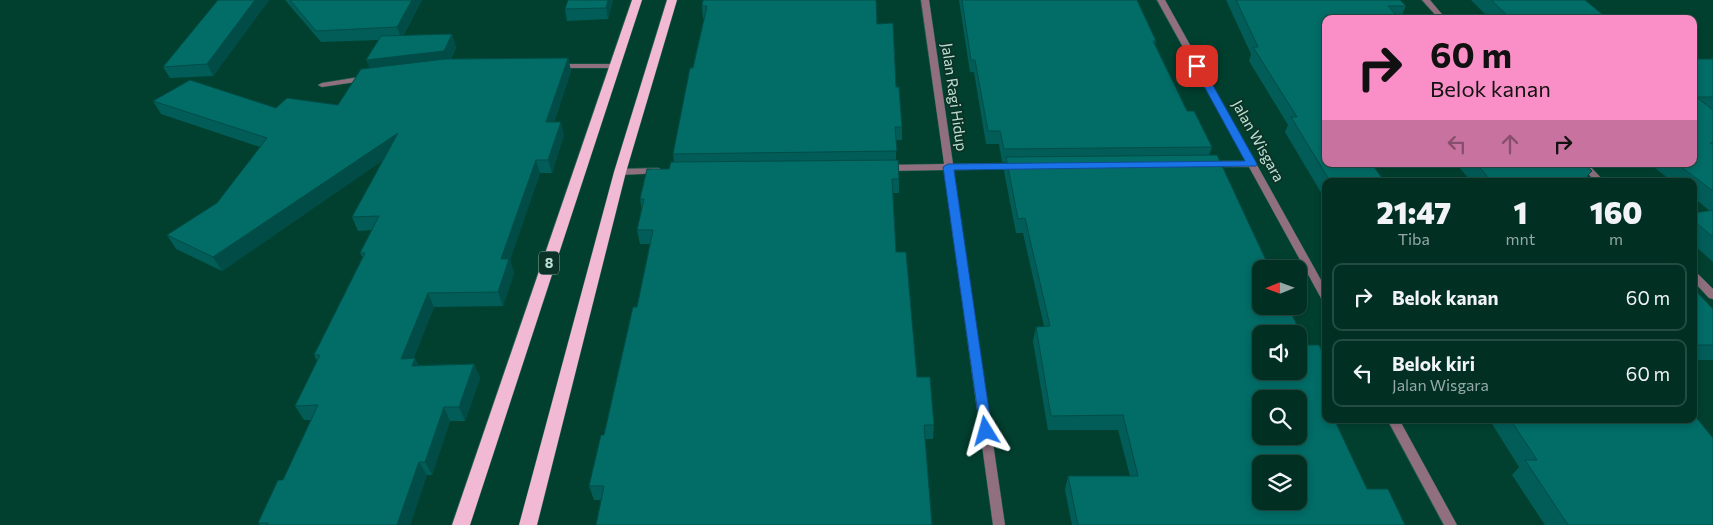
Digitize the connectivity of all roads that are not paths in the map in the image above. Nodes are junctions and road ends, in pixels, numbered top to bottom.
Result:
1 (637, 0) edge
2 (672, 0) edge
3 (925, 0) edge
4 (1161, 0) edge
5 (1426, 0) edge
6 (1439, 15) edge
7 (547, 66) edge
8 (615, 66) junction
9 (376, 77) edge
10 (322, 85) dead end
11 (1193, 164) edge
12 (1252, 164) junction
13 (1027, 166) edge
14 (948, 167) junction
15 (1586, 167) edge
16 (879, 168) edge
17 (670, 171) edge
18 (620, 172) junction
19 (1597, 178) edge
20 (1697, 279) edge
21 (1322, 291) edge
22 (1713, 295) edge
23 (1395, 423) edge
24 (461, 525) edge
25 (528, 525) edge
26 (999, 525) edge
27 (1452, 525) edge

1 - 8 highway, 8
2 - 18 highway
3 - 14 street, Jalan Ragi Hidup
4 - 12 street, Jalan Wisgara
5 - 6 street
7 - 8 street
8 - 24 highway, 8
9 - 10 street
11 - 12 street
12 - 21 street, Jalan Wisgara
13 - 14 street
14 - 16 street
14 - 26 street, Jalan Ragi Hidup
15 - 19 street
17 - 18 street
18 - 25 highway
20 - 22 street
23 - 27 street

